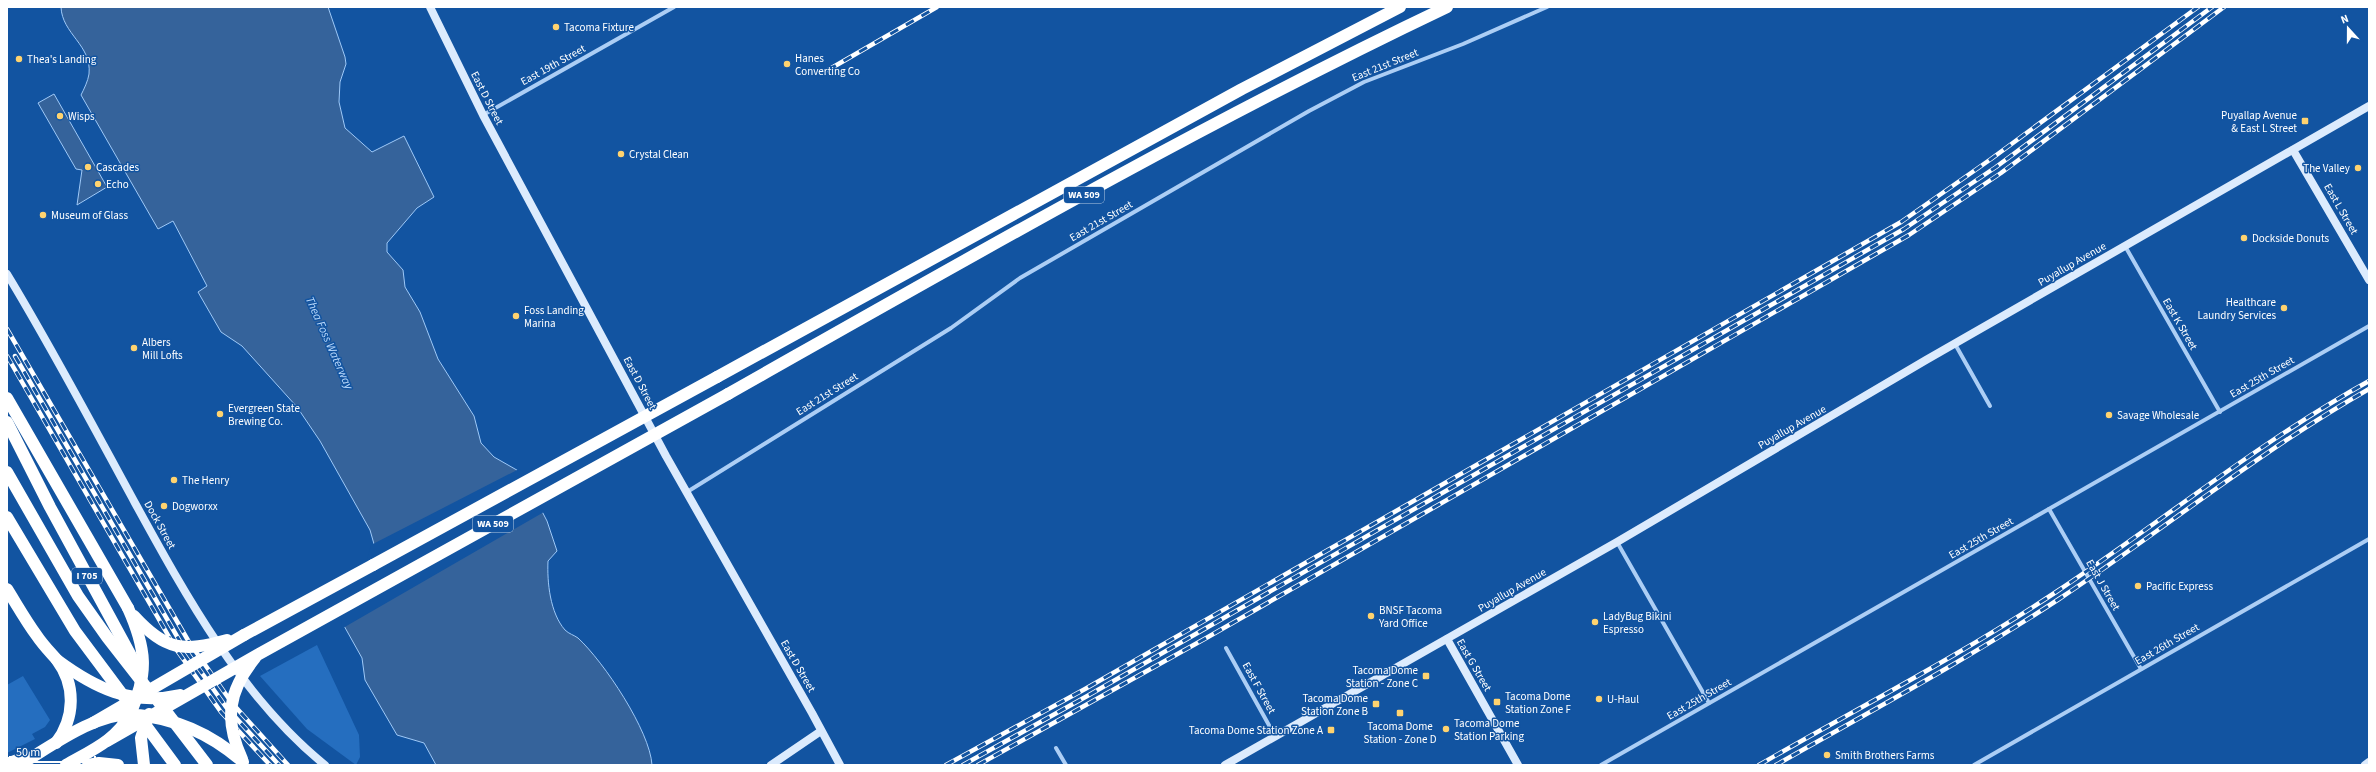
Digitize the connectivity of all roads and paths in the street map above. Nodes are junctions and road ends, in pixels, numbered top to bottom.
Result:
1 (430, 7) edge
2 (674, 7) edge
3 (1400, 7) edge
4 (1447, 7) edge
5 (1547, 7) edge
6 (2369, 106) edge
7 (483, 115) junction
8 (2293, 150) junction
9 (2125, 246) junction
10 (7, 274) edge
11 (2369, 280) edge
12 (2369, 326) edge
13 (1955, 343) junction
14 (7, 398) edge
15 (1990, 406) dead end
16 (2220, 412) junction
17 (7, 422) edge
18 (7, 472) edge
19 (686, 492) junction
20 (2049, 509) junction
21 (7, 517) edge
22 (2369, 539) edge
23 (1617, 542) junction
24 (7, 589) edge
25 (128, 608) junction
26 (244, 635) junction
27 (1447, 639) junction
28 (1226, 648) dead end
29 (259, 654) junction
30 (57, 660) junction
31 (2141, 669) junction
32 (178, 673) junction
33 (190, 692) junction
34 (137, 697) junction
35 (158, 698) junction
36 (1709, 703) junction
37 (130, 714) junction
38 (148, 716) junction
39 (93, 723) junction
40 (176, 724) junction
41 (821, 732) junction
42 (1275, 736) junction
43 (107, 741) junction
44 (54, 745) junction
45 (1056, 748) dead end
46 (40, 753) junction
47 (2369, 762) edge
48 (7, 764) edge
49 (245, 764) edge
50 (19, 765) edge
51 (66, 765) edge
52 (88, 765) edge
53 (118, 765) edge
54 (144, 765) edge
55 (175, 765) edge
56 (207, 765) edge
57 (325, 765) edge
58 (771, 765) edge
59 (840, 765) edge
60 (1066, 765) edge
61 (1225, 765) edge
62 (1518, 765) edge
63 (1601, 765) edge
64 (1974, 765) edge
65 (2365, 765) edge

1 - 7 street, East D Street
2 - 7 street, East 19th Street
3 - 26 highway, WA 509, bridge
4 - 29 highway, WA 509, bridge
5 - 19 street, East 21st Street
6 - 8 street, Puyallup Avenue
7 - 19 street, East D Street
8 - 9 street, Puyallup Avenue
8 - 11 street, East L Street
9 - 13 street, Puyallup Avenue
9 - 16 street, East K Street
10 - 57 street, Dock Street
12 - 16 street, East 25th Street
13 - 15 street
13 - 23 street, Puyallup Avenue
14 - 25 highway
16 - 20 street, East 25th Street
17 - 40 highway, I 705
18 - 40 highway
19 - 41 street, East D Street
20 - 31 street, East J Street
20 - 36 street, East 25th Street
21 - 55 highway
22 - 31 street, East 26th Street
23 - 27 street, Puyallup Avenue
23 - 36 street
24 - 30 highway
25 - 26 highway, bridge
25 - 34 highway, bridge
26 - 32 highway, WA 509, bridge
27 - 42 street, Puyallup Avenue
27 - 62 street, East G Street
28 - 42 street, East F Street
29 - 33 highway, WA 509, bridge
29 - 49 highway, bridge
30 - 34 highway, bridge
30 - 44 highway
31 - 64 street, East 26th Street
32 - 34 highway, WA 509, bridge
32 - 35 highway, bridge
33 - 35 highway, bridge
33 - 38 highway, WA 509, bridge
34 - 35 highway, bridge
34 - 37 highway, bridge
34 - 39 highway, WA 509, bridge
35 - 38 highway
36 - 63 street, East 25th Street
37 - 38 highway, bridge
37 - 39 highway, bridge
37 - 43 highway, bridge
38 - 43 highway, WA 509, bridge
38 - 49 highway, bridge
38 - 54 highway, bridge
39 - 44 highway, WA 509
40 - 56 highway, I 705
41 - 58 street
41 - 59 street, East D Street
42 - 61 street, Puyallup Avenue
43 - 51 highway, WA 509
44 - 46 highway, WA 509
45 - 60 street
46 - 48 highway
46 - 50 highway, WA 509
47 - 65 street
52 - 53 highway

